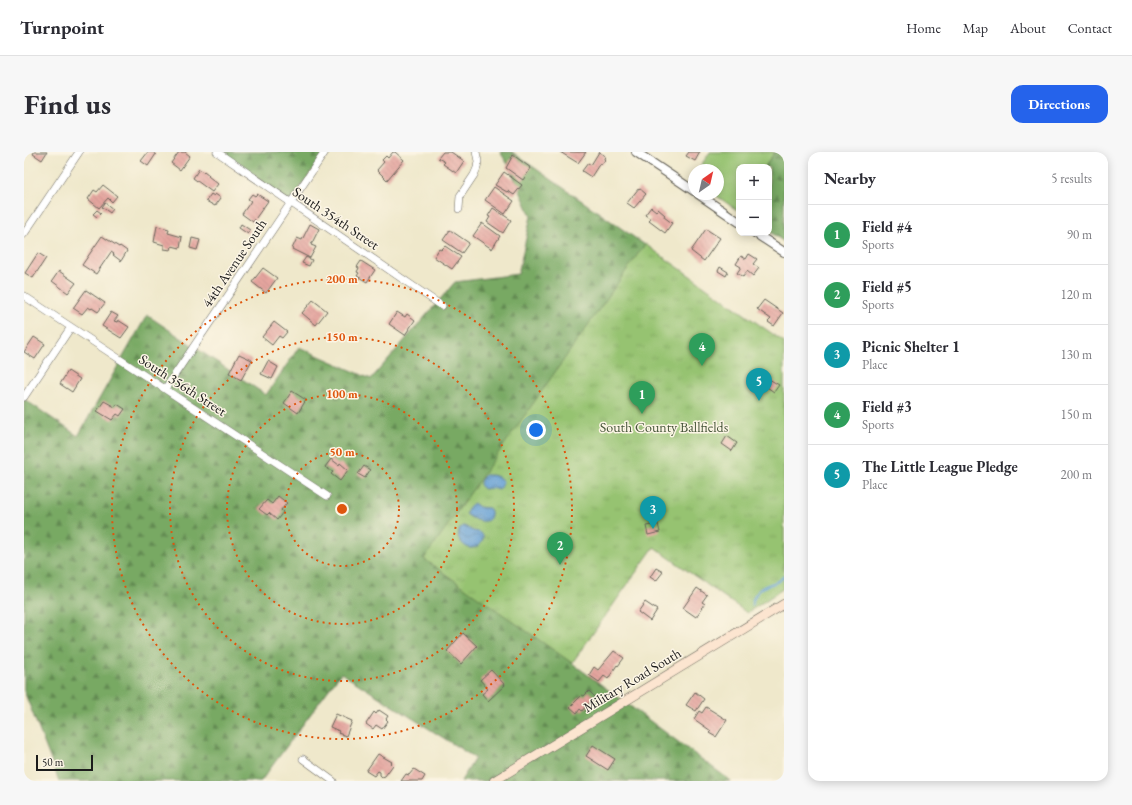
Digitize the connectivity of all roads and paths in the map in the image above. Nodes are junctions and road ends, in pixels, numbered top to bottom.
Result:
1 (79, 152) edge
2 (217, 152) edge
3 (325, 152) edge
4 (476, 152) edge
5 (637, 152) edge
6 (688, 187) edge
7 (707, 200) edge
8 (290, 203) junction
9 (459, 209) dead end
10 (736, 220) edge
11 (24, 234) edge
12 (760, 236) edge
13 (784, 252) edge
14 (24, 296) edge
15 (442, 306) dead end
16 (71, 327) junction
17 (165, 389) junction
18 (24, 397) edge
19 (327, 496) dead end
20 (784, 604) edge
21 (303, 759) dead end
22 (333, 781) edge
23 (494, 781) edge

1 - 11 street
2 - 8 street, South 354th Street
3 - 8 street, 44th Avenue South
4 - 9 street
5 - 6 street
7 - 10 street
8 - 15 street, South 354th Street
8 - 17 street, 44th Avenue South
12 - 13 street
14 - 16 street, South 356th Street
16 - 17 street, South 356th Street
16 - 18 street
17 - 19 street, South 356th Street
20 - 23 main road, Military Road South
21 - 22 street

